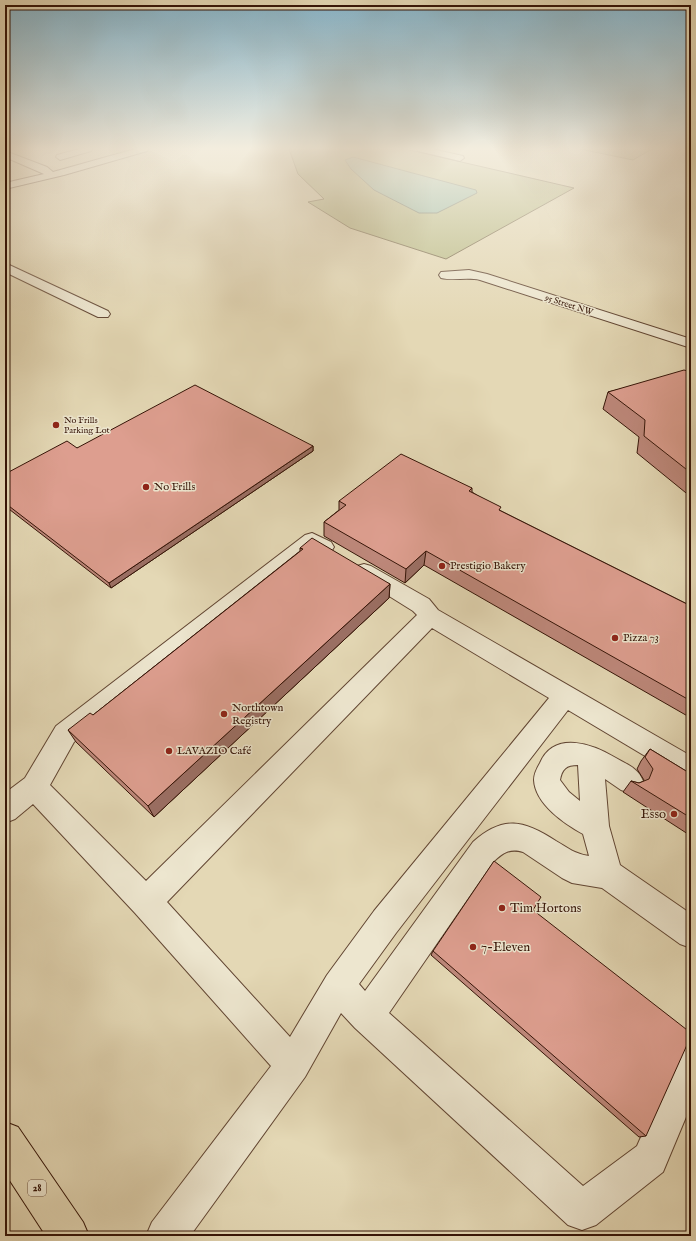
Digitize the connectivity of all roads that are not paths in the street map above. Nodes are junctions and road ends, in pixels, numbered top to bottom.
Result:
1 (5, 267) edge
2 (445, 275) dead end
3 (103, 314) dead end
4 (691, 344) edge
5 (430, 616) junction
6 (565, 696) junction
7 (590, 756) junction
8 (691, 770) edge
9 (630, 781) edge
10 (34, 787) junction
11 (5, 810) edge
12 (595, 826) junction
13 (608, 874) junction
14 (146, 902) junction
15 (691, 933) edge
16 (338, 986) junction
17 (367, 1016) junction
18 (691, 1062) edge
19 (293, 1065) junction
20 (5, 1140) edge
21 (69, 1236) edge
22 (166, 1236) edge

1 - 3 street
2 - 4 street, 95 Street NW
5 - 6 street
5 - 10 street
5 - 14 street
6 - 8 street
6 - 16 street
7 - 9 street
7 - 12 street
7 - 12 street
10 - 11 street
10 - 14 street
12 - 13 street
13 - 15 street
13 - 17 street
14 - 19 street
16 - 17 street
16 - 19 street
17 - 18 street
19 - 22 street
20 - 21 main road, 28

